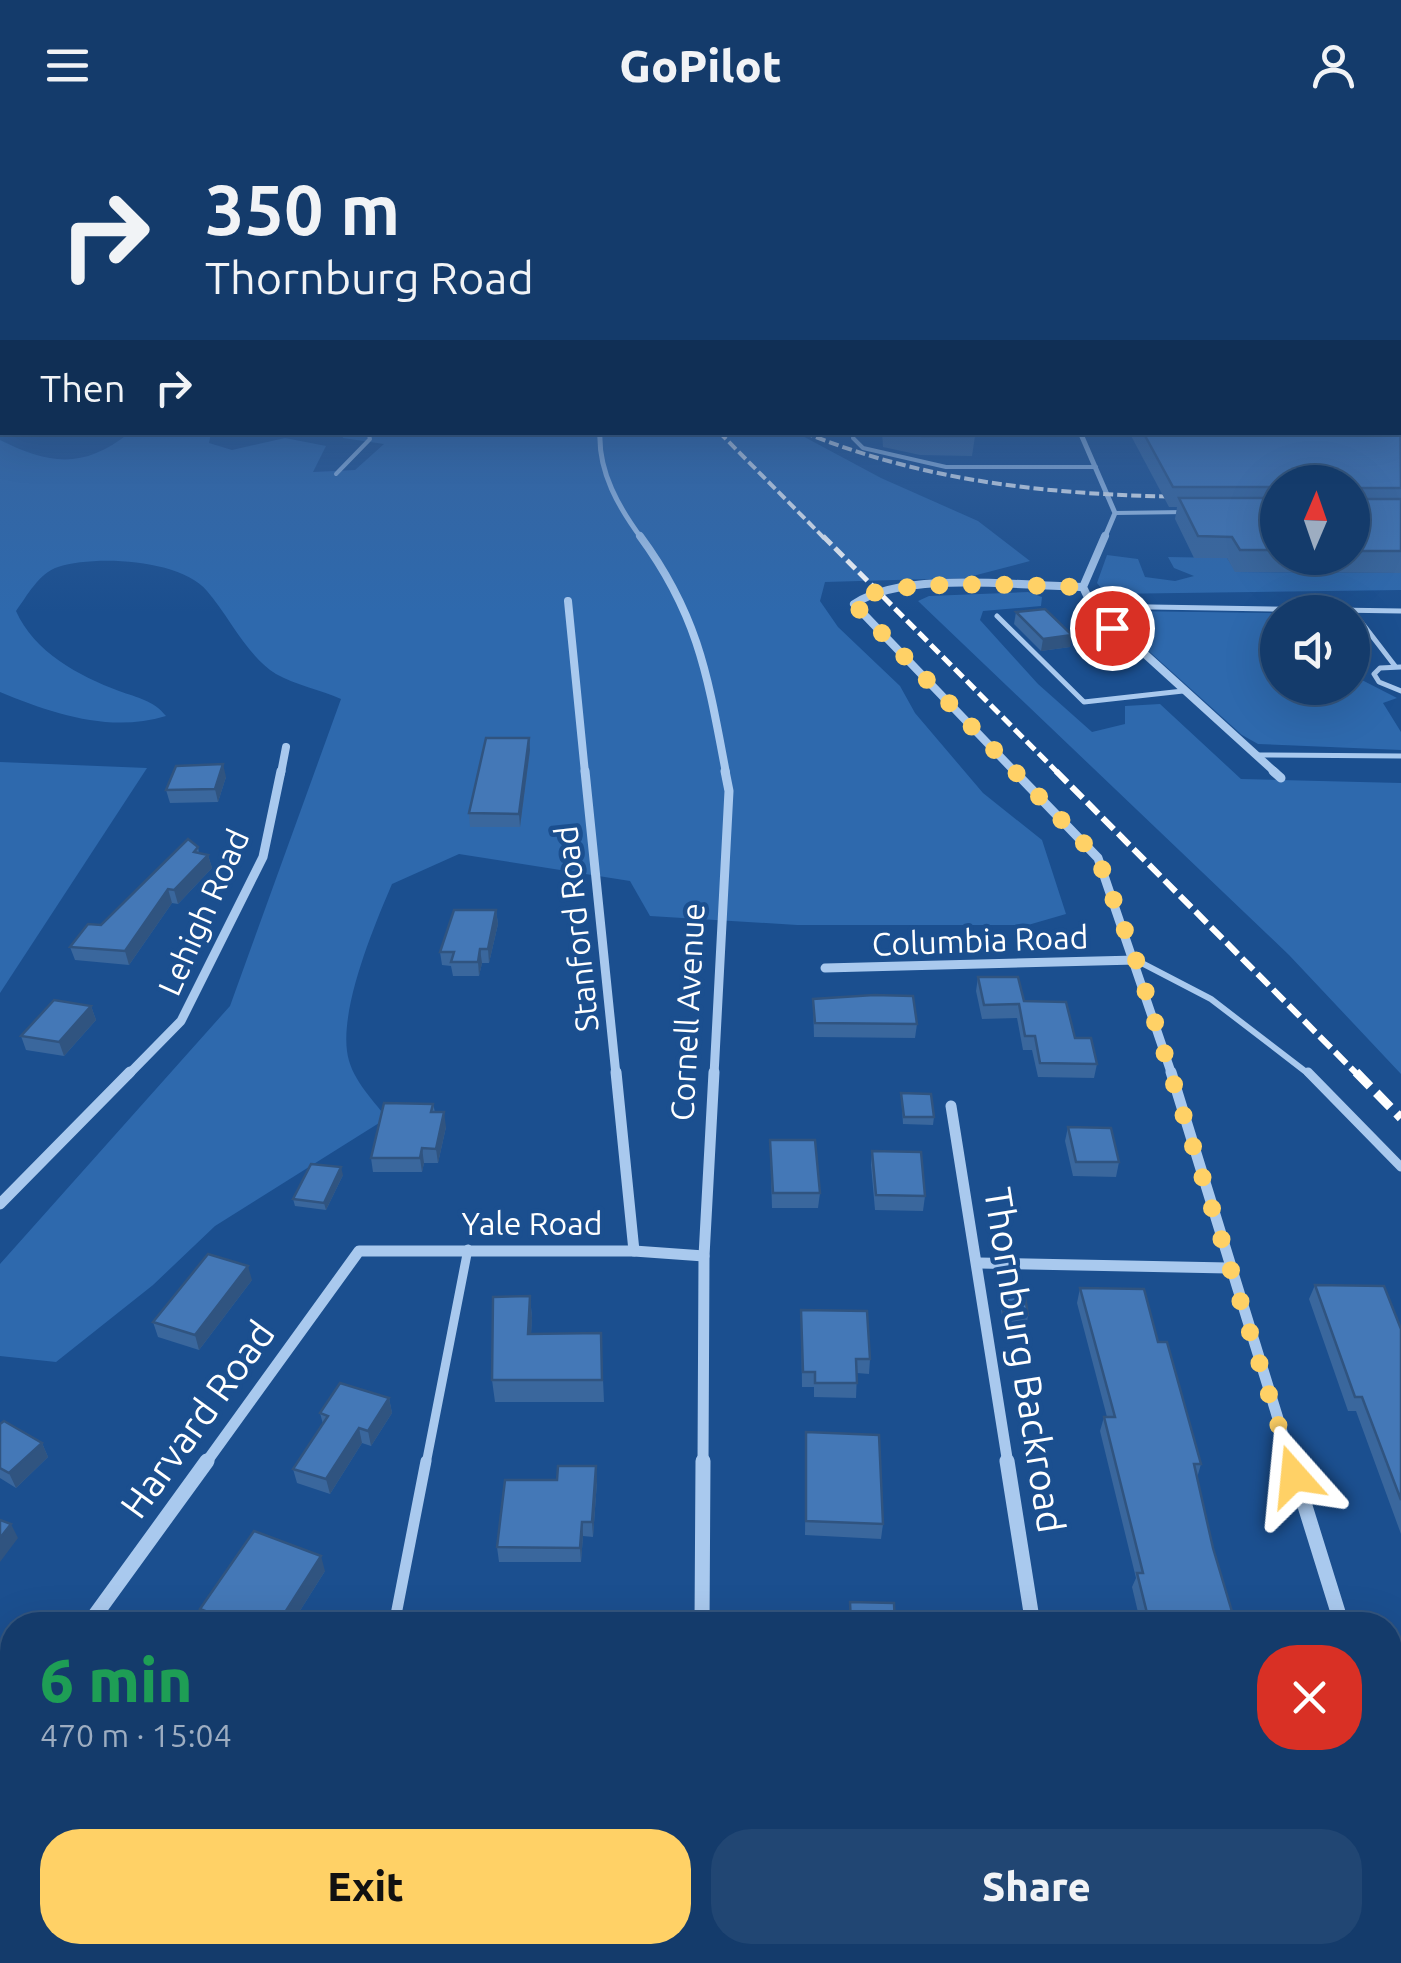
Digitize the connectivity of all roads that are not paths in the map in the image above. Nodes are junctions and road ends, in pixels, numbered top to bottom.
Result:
1 (369, 441) edge
2 (600, 441) edge
3 (856, 441) edge
4 (1084, 441) edge
5 (1096, 467) junction
6 (336, 474) dead end
7 (1194, 511) edge
8 (1115, 513) junction
9 (1083, 587) junction
10 (568, 601) dead end
11 (1092, 606) junction
12 (1260, 609) edge
13 (1370, 610) edge
14 (1401, 611) edge
15 (997, 616) dead end
16 (1370, 632) edge
17 (1398, 666) edge
18 (1183, 690) junction
19 (1401, 690) edge
20 (286, 747) dead end
21 (1256, 756) junction
22 (1401, 756) edge
23 (1282, 778) dead end
24 (1136, 960) junction
25 (825, 968) dead end
26 (951, 1106) dead end
27 (1401, 1168) edge
28 (0, 1204) edge
29 (468, 1249) junction
30 (359, 1251) joint
31 (634, 1251) junction
32 (704, 1256) junction
33 (979, 1263) junction
34 (1228, 1268) junction
35 (97, 1612) edge
36 (397, 1612) edge
37 (702, 1612) edge
38 (1031, 1612) edge
39 (1338, 1612) edge

1 - 6 lane
2 - 32 street, Cornell Avenue
3 - 5 lane
4 - 5 street
5 - 8 street
7 - 8 lane
8 - 9 street
9 - 11 street
9 - 24 street
10 - 31 street, Stanford Road
11 - 12 lane
11 - 18 street
13 - 14 lane
15 - 18 lane
16 - 17 lane
17 - 19 lane
18 - 21 street
20 - 28 street, Lehigh Road
21 - 22 lane
21 - 23 street
24 - 25 street, Columbia Road
24 - 27 lane
24 - 34 street
26 - 33 street, Thornburg Backroad
29 - 30 street, Yale Road
29 - 31 street, Yale Road
29 - 36 lane
30 - 35 street, Harvard Road
31 - 32 street, Yale Road
32 - 37 street, Cornell Avenue
33 - 34 street
33 - 38 street, Thornburg Backroad
34 - 39 street

